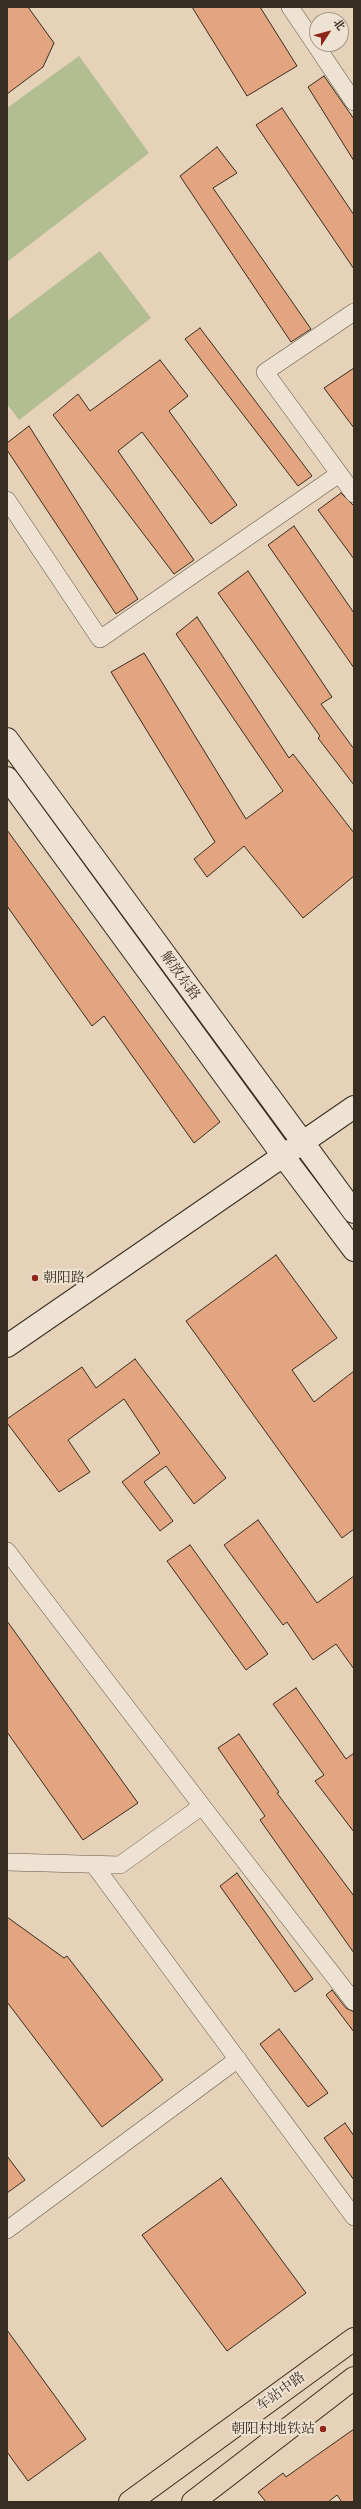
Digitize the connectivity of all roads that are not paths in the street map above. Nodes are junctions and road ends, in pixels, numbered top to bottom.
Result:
1 (290, 7) edge
2 (354, 102) edge
3 (354, 312) edge
4 (339, 474) junction
5 (354, 494) edge
6 (7, 500) edge
7 (7, 740) edge
8 (7, 778) edge
9 (354, 1107) edge
10 (354, 1122) edge
11 (305, 1148) junction
12 (287, 1162) junction
13 (354, 1212) edge
14 (354, 1250) edge
15 (7, 1346) edge
16 (7, 1362) edge
17 (7, 1551) edge
18 (202, 1806) junction
19 (7, 1862) edge
20 (94, 1865) junction
21 (354, 2002) edge
22 (238, 2060) junction
23 (354, 2217) edge
24 (7, 2230) edge
25 (354, 2339) edge
26 (354, 2378) edge
27 (130, 2502) edge
28 (193, 2502) edge

1 - 2 street
3 - 4 street
4 - 5 street
4 - 6 street
7 - 11 main road, 解放东路
8 - 12 main road, 解放东路
9 - 11 main road
10 - 11 main road
11 - 12 main road
11 - 13 main road, 解放东路
12 - 14 main road, 解放东路
12 - 15 main road
12 - 16 main road
17 - 18 street
18 - 20 street
18 - 21 street
19 - 20 street
20 - 22 street
22 - 23 street
22 - 24 street
25 - 27 main road, 车站中路
26 - 28 main road

